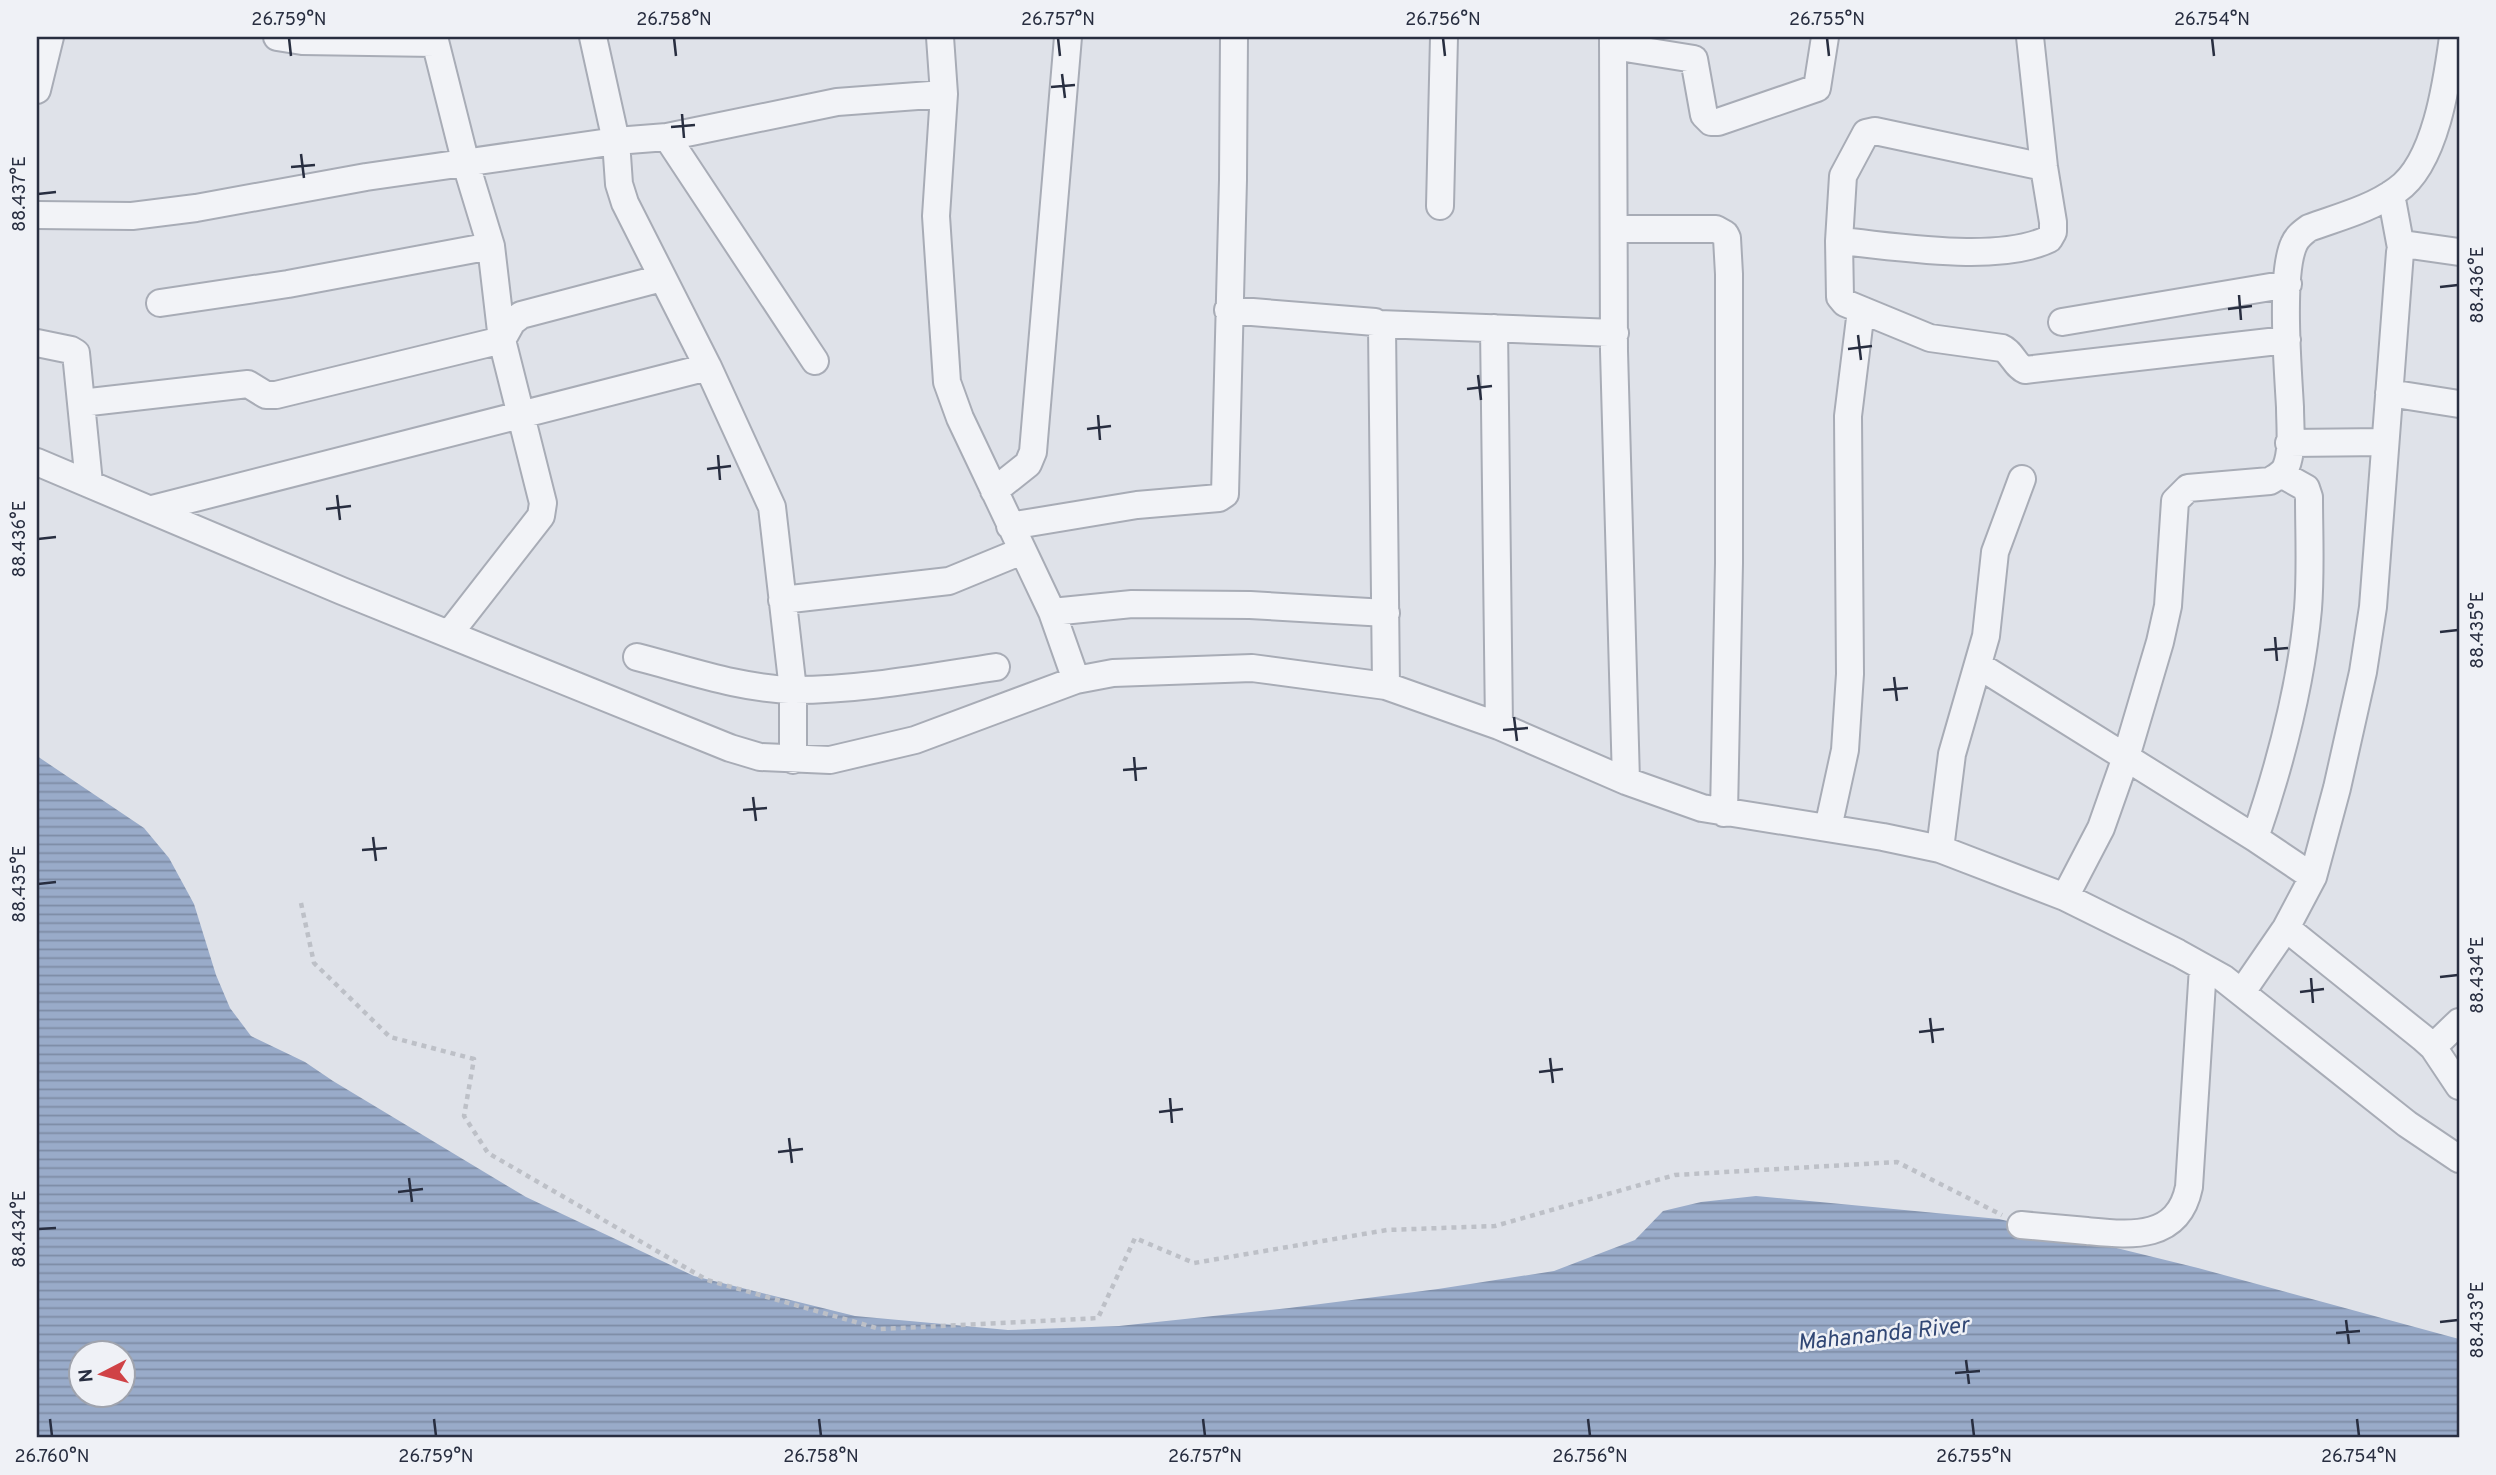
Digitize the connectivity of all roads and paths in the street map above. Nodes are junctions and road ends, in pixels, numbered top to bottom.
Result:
1 (593, 37) edge
2 (940, 37) edge
3 (1068, 37) edge
4 (1234, 37) edge
5 (1444, 37) edge
6 (1825, 37) edge
7 (2030, 37) edge
8 (2453, 37) edge
9 (293, 38) edge
10 (434, 40) edge
11 (1613, 41) edge
12 (44, 47) edge
13 (37, 90) edge
14 (944, 94) junction
15 (667, 137) junction
16 (616, 141) junction
17 (466, 164) junction
18 (2044, 167) junction
19 (2391, 194) junction
20 (1440, 206) dead end
21 (37, 215) edge
22 (1614, 229) junction
23 (1839, 241) junction
24 (491, 246) junction
25 (2401, 248) junction
26 (2459, 252) edge
27 (662, 278) junction
28 (2288, 284) junction
29 (160, 303) dead end
30 (1228, 310) junction
31 (1861, 310) junction
32 (2062, 321) dead end
33 (1379, 324) junction
34 (1494, 328) junction
35 (1615, 333) junction
36 (502, 340) junction
37 (2287, 340) junction
38 (37, 342) edge
39 (815, 361) dead end
40 (708, 367) junction
41 (2389, 393) junction
42 (82, 403) junction
43 (2459, 404) edge
44 (522, 414) junction
45 (2385, 442) junction
46 (2289, 443) junction
47 (37, 462) edge
48 (2281, 474) junction
49 (2022, 479) dead end
50 (89, 483) junction
51 (994, 491) junction
52 (152, 509) junction
53 (1010, 526) junction
54 (1022, 551) junction
55 (782, 600) junction
56 (1052, 612) junction
57 (1386, 613) junction
58 (450, 634) junction
59 (637, 657) dead end
60 (1978, 665) junction
61 (996, 667) dead end
62 (1076, 680) junction
63 (1386, 686) junction
64 (793, 690) junction
65 (1499, 726) junction
66 (2126, 757) junction
67 (793, 760) junction
68 (1626, 781) junction
69 (1724, 813) junction
70 (1828, 828) junction
71 (2255, 838) junction
72 (1940, 849) junction
73 (2313, 877) junction
74 (2065, 897) junction
75 (300, 903) dead end
76 (2286, 928) junction
77 (2203, 967) junction
78 (2242, 992) junction
79 (2459, 1022) edge
80 (2433, 1047) junction
81 (2459, 1086) edge
82 (2459, 1159) edge
83 (2021, 1225) joint

1 - 16 street
2 - 14 street
3 - 51 street
4 - 30 street
5 - 20 street
6 - 11 street
7 - 18 street
8 - 19 street
9 - 10 street
10 - 17 street
11 - 22 street
12 - 13 street
14 - 15 street
14 - 51 street
15 - 16 street
15 - 39 street
16 - 17 street
16 - 27 street
17 - 21 street
17 - 24 street
18 - 23 street
18 - 23 street
19 - 25 street
19 - 28 street
22 - 35 street
22 - 69 street
23 - 31 street
24 - 29 street
24 - 36 street
25 - 26 street
25 - 41 street
27 - 36 street
27 - 40 street
28 - 32 street
28 - 37 street
30 - 33 street
30 - 53 street
31 - 37 street
31 - 70 street
33 - 34 street
33 - 57 street
34 - 35 street
34 - 65 street
35 - 68 street
36 - 42 street
36 - 44 street
37 - 46 street
38 - 42 street
40 - 44 street
40 - 55 street
41 - 43 street
41 - 45 street
42 - 50 street
44 - 52 street
44 - 58 street
45 - 46 street
45 - 73 street
46 - 48 street
47 - 50 street
48 - 66 street
48 - 71 street
49 - 60 street
50 - 52 street
51 - 53 street
52 - 58 street
53 - 54 street
54 - 55 street
54 - 56 street
55 - 64 street
56 - 57 street
56 - 62 street
57 - 63 street
58 - 67 street
59 - 64 street
60 - 66 street
60 - 72 street
61 - 64 street
62 - 63 street
62 - 67 street
63 - 65 street
64 - 67 street
65 - 68 street
66 - 71 street
66 - 74 street
68 - 69 street
69 - 70 street
70 - 72 street
71 - 73 street
72 - 74 street
73 - 76 street
74 - 77 street
75 - 83 path
76 - 78 street
76 - 80 street
77 - 78 street
77 - 83 street
78 - 82 street
79 - 80 street
80 - 81 street

